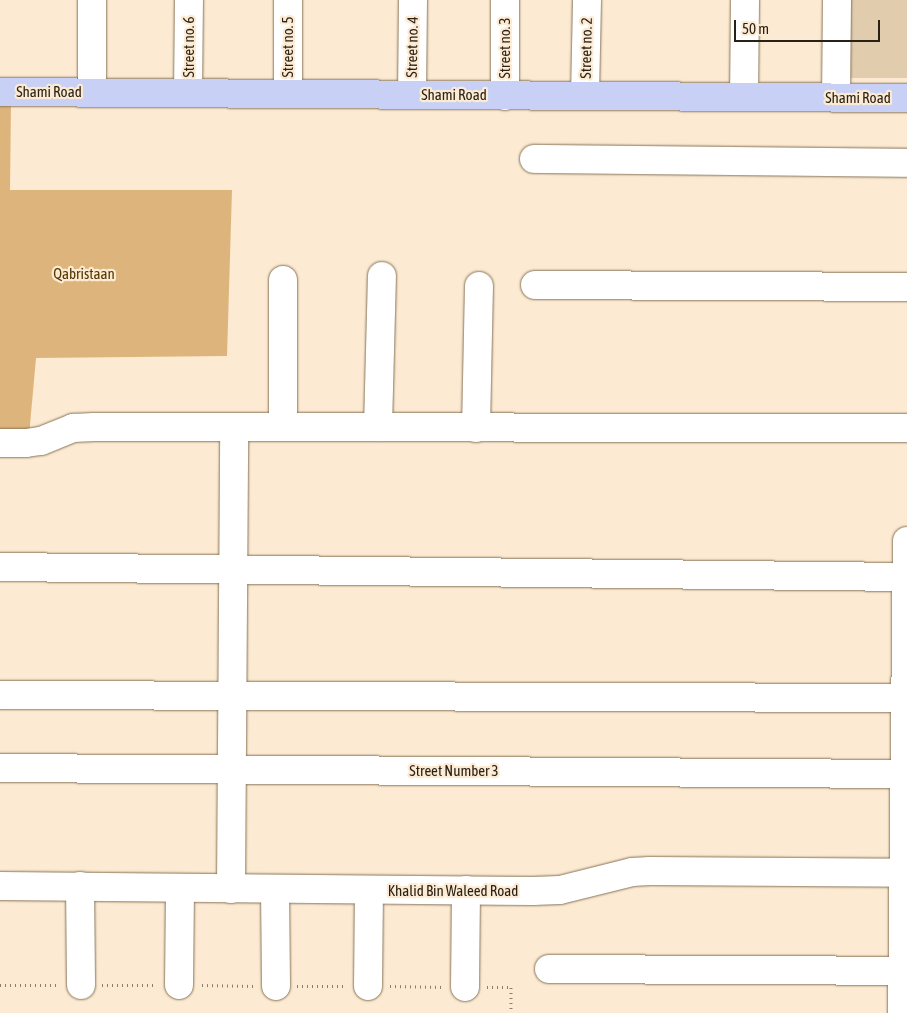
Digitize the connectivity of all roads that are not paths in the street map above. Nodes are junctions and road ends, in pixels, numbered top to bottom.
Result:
1 (92, 0) edge
2 (189, 0) edge
3 (288, 0) edge
4 (413, 0) edge
5 (505, 0) edge
6 (586, 0) edge
7 (745, 0) edge
8 (837, 0) edge
9 (0, 92) edge
10 (92, 93) junction
11 (188, 93) junction
12 (288, 94) junction
13 (412, 95) junction
14 (505, 96) junction
15 (586, 96) junction
16 (744, 97) junction
17 (836, 98) junction
18 (907, 98) edge
19 (534, 159) dead end
20 (907, 163) edge
21 (382, 276) dead end
22 (283, 280) dead end
23 (535, 285) dead end
24 (479, 286) dead end
25 (907, 287) edge
26 (234, 427) junction
27 (283, 427) junction
28 (378, 427) junction
29 (476, 428) junction
30 (907, 428) edge
31 (0, 444) edge
32 (907, 541) edge
33 (0, 568) edge
34 (232, 570) junction
35 (907, 577) edge
36 (0, 694) edge
37 (231, 696) junction
38 (906, 698) edge
39 (0, 768) edge
40 (230, 769) junction
41 (906, 774) edge
42 (906, 873) edge
43 (0, 886) edge
44 (80, 886) junction
45 (180, 888) junction
46 (231, 889) junction
47 (274, 889) junction
48 (369, 890) junction
49 (466, 890) junction
50 (549, 969) dead end
51 (905, 971) edge
52 (81, 985) dead end
53 (179, 985) dead end
54 (276, 986) dead end
55 (368, 986) dead end
56 (466, 987) dead end
57 (902, 1013) edge

1 - 10 street
2 - 11 street, Street no. 6
3 - 12 street, Street no. 5
4 - 13 street, Street no. 4
5 - 14 street, Street no. 3
6 - 15 street, Street no. 2
7 - 16 street
8 - 17 street
9 - 10 main road, Shami Road
10 - 11 main road, Shami Road
11 - 12 main road, Shami Road
12 - 13 main road, Shami Road
13 - 14 main road, Shami Road
14 - 15 main road, Shami Road
15 - 16 main road, Shami Road
16 - 17 main road, Shami Road
17 - 18 main road, Shami Road
19 - 20 street
21 - 28 street
22 - 27 street
23 - 25 street
24 - 29 street
26 - 27 street
26 - 31 street
26 - 34 street
27 - 28 street
28 - 29 street
29 - 30 street
32 - 35 street
33 - 34 street
34 - 35 street
34 - 37 street
35 - 38 street
36 - 37 street
37 - 38 street
37 - 40 street
38 - 41 street
39 - 40 street, Street Number 3
40 - 41 street, Street Number 3
40 - 46 street
41 - 42 street
42 - 49 street, Khalid Bin Waleed Road
42 - 51 street
43 - 44 street, Khalid Bin Waleed Road
44 - 45 street, Khalid Bin Waleed Road
44 - 52 street
45 - 46 street, Khalid Bin Waleed Road
45 - 53 street
46 - 47 street, Khalid Bin Waleed Road
47 - 48 street, Khalid Bin Waleed Road
47 - 54 street
48 - 49 street, Khalid Bin Waleed Road
48 - 55 street
49 - 56 street
50 - 51 street
51 - 57 street

